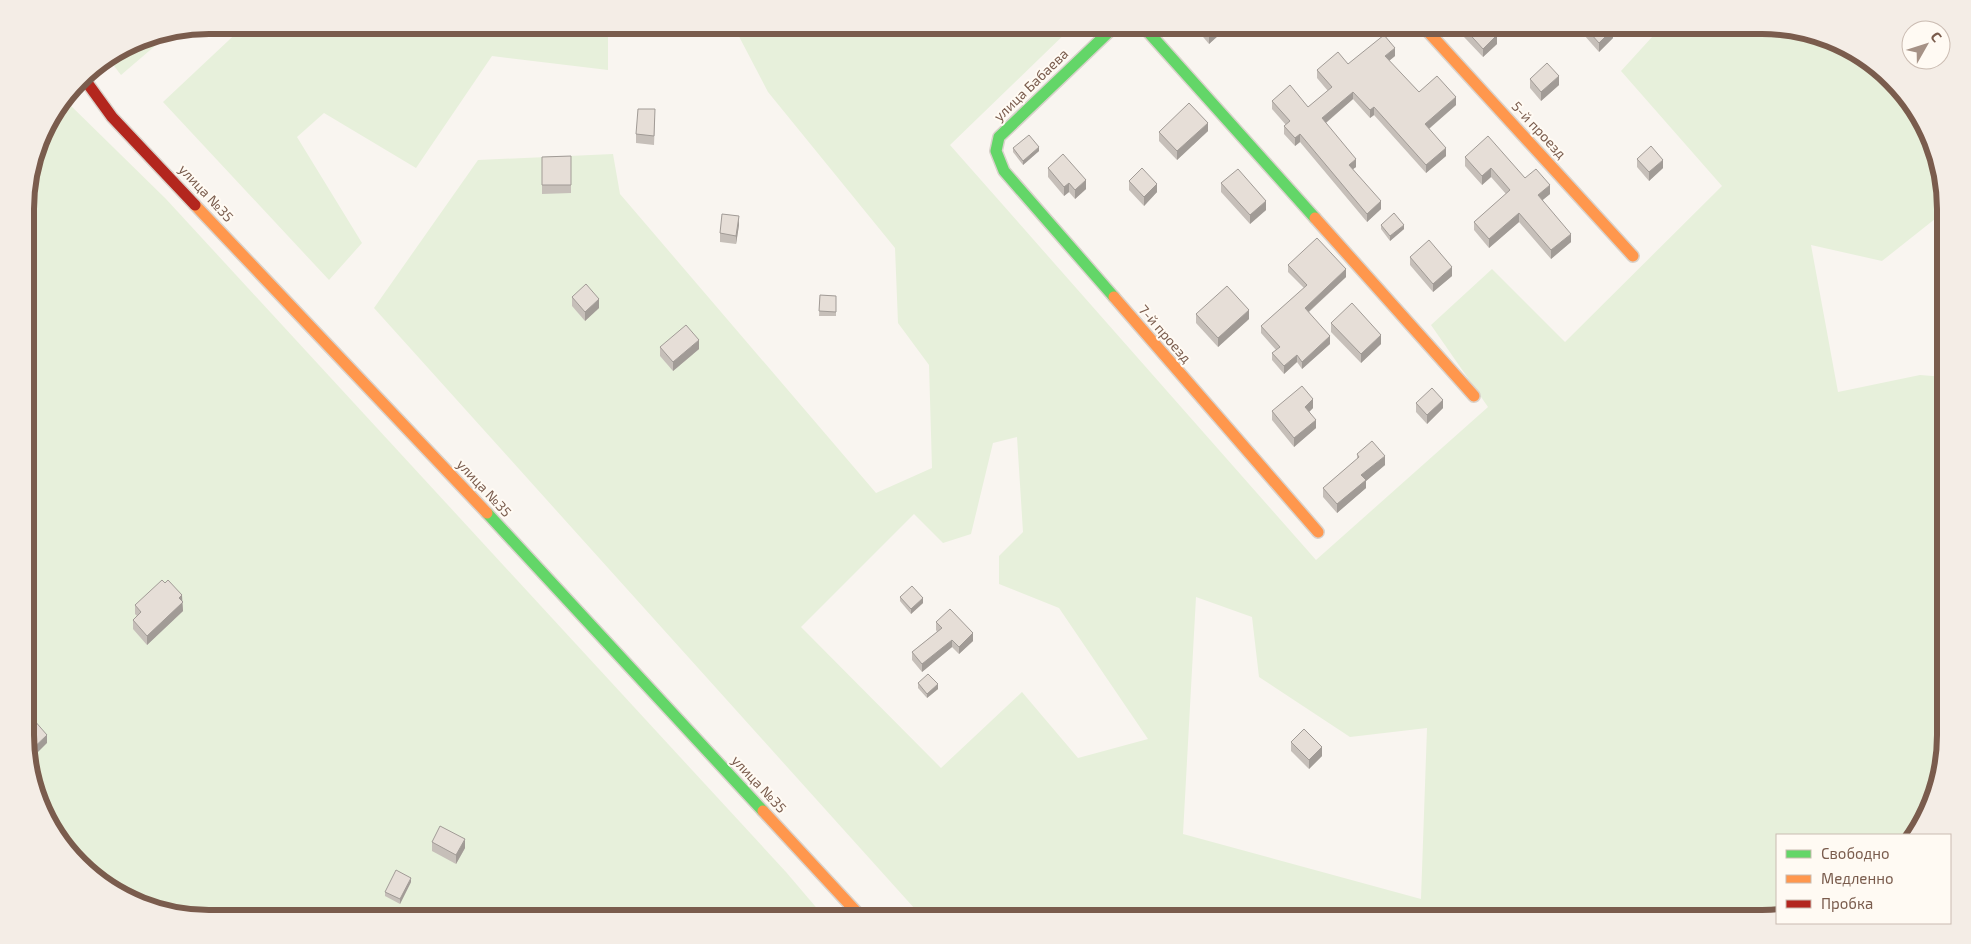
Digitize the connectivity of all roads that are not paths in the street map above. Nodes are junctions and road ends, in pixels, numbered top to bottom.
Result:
1 (1107, 34) edge
2 (1150, 34) edge
3 (1430, 34) edge
4 (87, 83) edge
5 (996, 151) joint
6 (1633, 256) dead end
7 (1474, 396) dead end
8 (1318, 532) dead end
9 (855, 910) edge

1 - 5 street, улица Бабаева
2 - 7 street
3 - 6 street, 5-й проезд
4 - 9 street, улица №35
5 - 8 street, 7-й проезд

